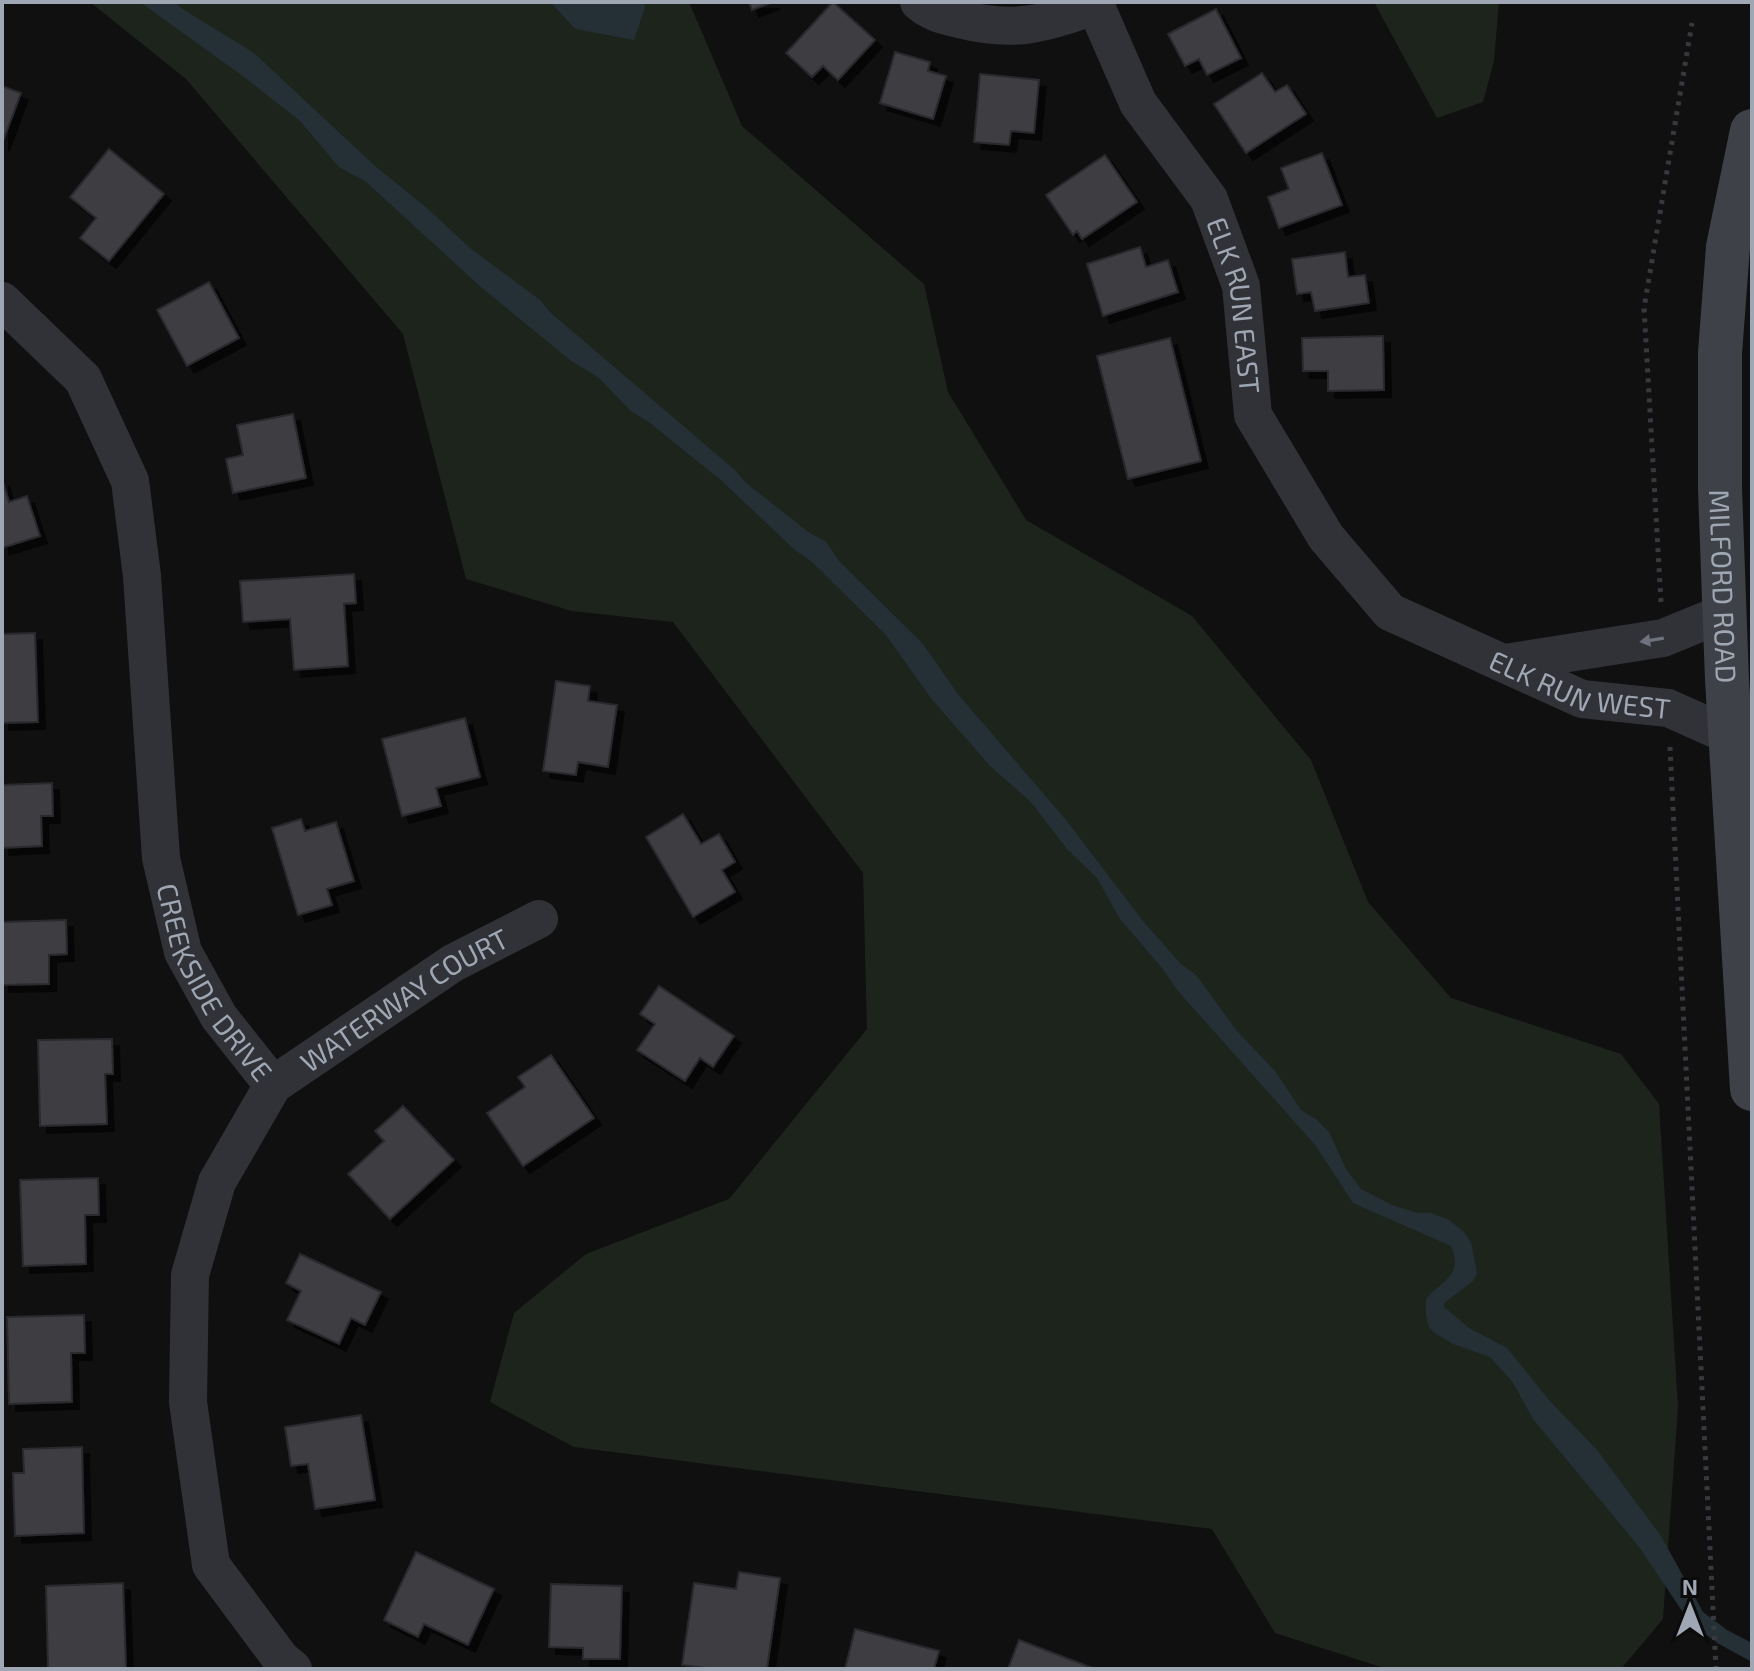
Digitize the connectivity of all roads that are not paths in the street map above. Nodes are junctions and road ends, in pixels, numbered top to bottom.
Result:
1 (919, 2) edge
2 (1095, 4) edge
3 (1752, 131) edge
4 (2, 301) edge
5 (1724, 613) junction
6 (1505, 663) junction
7 (1731, 736) junction
8 (539, 919) dead end
9 (273, 1085) junction
10 (1752, 1089) edge
11 (282, 1666) edge

1 - 2 street, ELK RUN EAST
2 - 6 street, ELK RUN EAST
3 - 5 street, MILFORD ROAD
4 - 9 street, CREEKSIDE DRIVE
5 -> 6 street, ELK RUN WEST
5 - 7 street, MILFORD ROAD
6 - 7 street, ELK RUN WEST
7 - 10 street, MILFORD ROAD
8 - 9 street, WATERWAY COURT
9 - 11 street, CREEKSIDE DRIVE

